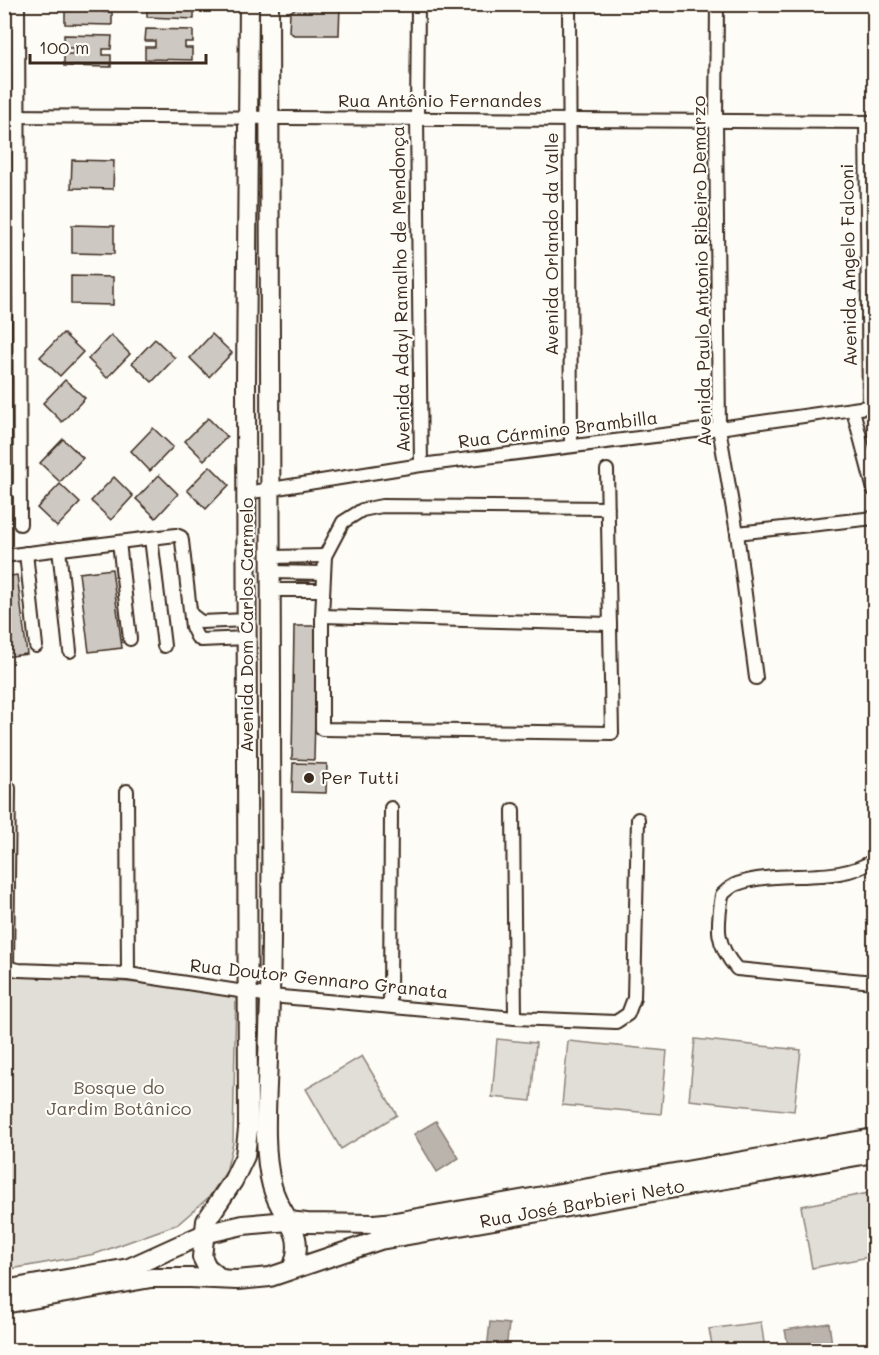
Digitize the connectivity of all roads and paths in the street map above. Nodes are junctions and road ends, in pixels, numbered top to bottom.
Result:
1 (18, 4) edge
2 (249, 4) edge
3 (269, 4) edge
4 (418, 4) edge
5 (569, 4) edge
6 (717, 4) edge
7 (4, 116) edge
8 (19, 116) junction
9 (246, 118) junction
10 (417, 118) junction
11 (269, 119) junction
12 (569, 120) junction
13 (716, 120) junction
14 (870, 122) edge
15 (270, 284) junction
16 (247, 285) junction
17 (872, 407) edge
18 (853, 410) junction
19 (719, 428) junction
20 (571, 446) junction
21 (421, 465) junction
22 (608, 470) dead end
23 (4, 490) edge
24 (19, 490) junction
25 (874, 490) edge
26 (272, 491) junction
27 (246, 493) junction
28 (608, 508) junction
29 (874, 518) edge
30 (20, 524) dead end
31 (737, 533) junction
32 (151, 538) junction
33 (119, 542) junction
34 (58, 549) junction
35 (26, 553) junction
36 (4, 556) edge
37 (325, 556) junction
38 (271, 573) junction
39 (323, 573) junction
40 (322, 590) junction
41 (192, 615) junction
42 (322, 616) junction
43 (610, 624) junction
44 (247, 629) junction
45 (130, 639) dead end
46 (36, 646) dead end
47 (164, 646) dead end
48 (70, 651) dead end
49 (756, 678) dead end
50 (9, 788) dead end
51 (127, 791) dead end
52 (247, 794) junction
53 (271, 794) junction
54 (391, 808) dead end
55 (513, 810) dead end
56 (638, 819) dead end
57 (874, 860) edge
58 (6, 968) edge
59 (128, 974) junction
60 (874, 982) edge
61 (247, 993) junction
62 (271, 996) junction
63 (390, 1006) junction
64 (515, 1018) junction
65 (874, 1138) edge
66 (874, 1153) edge
67 (288, 1221) junction
68 (204, 1234) junction
69 (292, 1269) junction
70 (220, 1278) junction
71 (4, 1290) edge
72 (4, 1304) edge

1 - 8 street
2 - 9 street, Avenida Dom Carlos Carmelo
3 - 11 street, Avenida Dom Carlos Carmelo
4 - 10 street, Avenida Adayl Ramalho de Mendonça
5 - 12 street, Avenida Orlando da Valle
6 - 13 street, Avenida Paulo Antonio Ribeiro Demarzo
7 - 8 street, Rua Antônio Fernandes
8 - 9 street, Rua Antônio Fernandes
8 - 24 street
9 - 11 street, Rua Antônio Fernandes
9 - 16 street, Avenida Dom Carlos Carmelo
10 - 11 street, Rua Antônio Fernandes
10 - 12 street, Rua Antônio Fernandes
10 - 21 street, Avenida Adayl Ramalho de Mendonça
11 - 15 street, Avenida Dom Carlos Carmelo
12 - 13 street, Rua Antônio Fernandes
12 - 20 street, Avenida Orlando da Valle
13 - 14 street, Rua Antônio Fernandes
13 - 19 street, Avenida Paulo Antonio Ribeiro Demarzo
14 - 17 street, Avenida Angelo Falconi
15 - 16 street
15 - 26 street, Avenida Dom Carlos Carmelo
16 - 27 street, Avenida Dom Carlos Carmelo
17 - 18 street, Rua Cármino Brambilla
18 - 19 street, Rua Cármino Brambilla
18 - 25 street
19 - 20 street, Rua Cármino Brambilla
19 - 31 street, Avenida Paulo Antonio Ribeiro Demarzo
20 - 21 street, Rua Cármino Brambilla
21 - 26 street, Rua Cármino Brambilla
22 - 28 street
23 - 24 street
24 - 30 street
26 - 27 street, Rua Cármino Brambilla
26 - 38 street, Avenida Dom Carlos Carmelo
27 - 44 street, Avenida Dom Carlos Carmelo
28 - 37 street
28 - 43 street
29 - 31 street
31 - 49 street, Avenida Paulo Antonio Ribeiro Demarzo
32 - 33 street
32 - 41 street
32 - 47 street
33 - 34 street
33 - 45 street
34 - 35 street
34 - 48 street
35 - 36 street
35 - 46 street
37 - 38 street
37 - 39 street
38 - 39 street
38 - 40 street
38 - 53 street, Avenida Dom Carlos Carmelo
39 - 40 street
40 - 42 street
41 - 44 street
41 - 44 street
42 - 43 street
42 - 43 street
44 - 52 street, Avenida Dom Carlos Carmelo
50 - 58 street
51 - 59 street
52 - 53 street
52 - 61 street, Avenida Dom Carlos Carmelo
53 - 62 street, Avenida Dom Carlos Carmelo
54 - 63 street
55 - 64 street
56 - 64 street, Rua Doutor Gennaro Granata
57 - 60 street
58 - 59 street, Rua Doutor Gennaro Granata
59 - 61 street, Rua Doutor Gennaro Granata
61 - 62 street, Rua Doutor Gennaro Granata
61 - 68 street, Avenida Dom Carlos Carmelo
62 - 63 street, Rua Doutor Gennaro Granata
62 - 67 street, Avenida Dom Carlos Carmelo
63 - 64 street, Rua Doutor Gennaro Granata
65 - 67 street, Rua José Barbieri Neto
66 - 69 street, Rua José Barbieri Neto
67 - 68 street, Rua José Barbieri Neto
67 - 69 street, Avenida Dom Carlos Carmelo
68 - 70 street
68 - 71 street
69 - 70 street, Rua José Barbieri Neto
70 - 72 street

